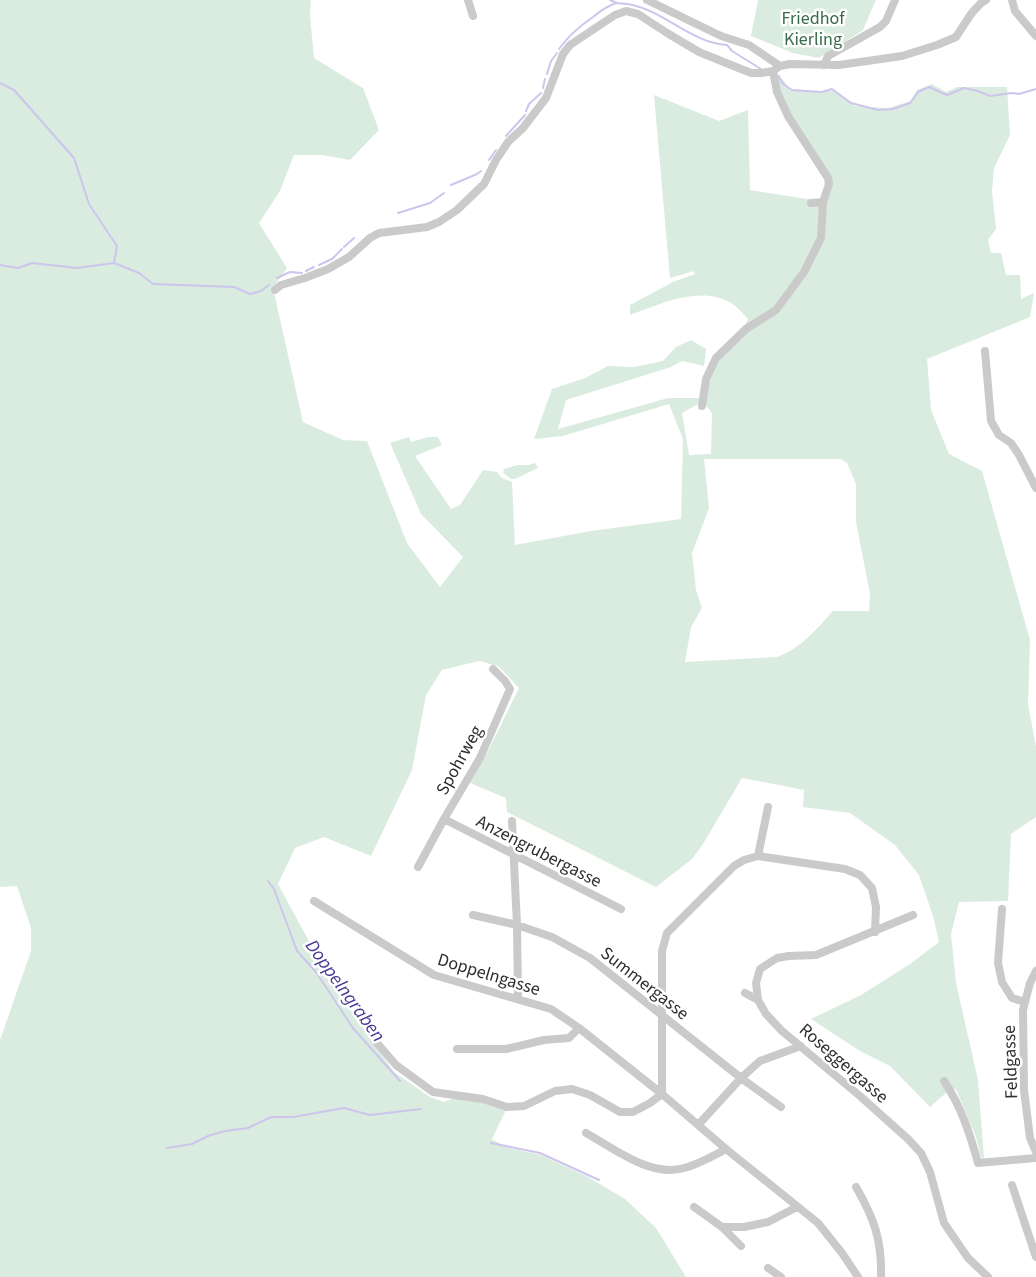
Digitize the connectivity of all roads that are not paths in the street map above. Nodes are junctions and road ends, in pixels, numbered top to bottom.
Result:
1 (468, 0) edge
2 (647, 0) edge
3 (895, 0) edge
4 (986, 0) edge
5 (1012, 0) edge
6 (473, 16) dead end
7 (1036, 36) edge
8 (824, 65) junction
9 (780, 66) junction
10 (773, 71) junction
11 (823, 202) junction
12 (811, 203) dead end
13 (275, 290) dead end
14 (788, 293) junction
15 (777, 296) dead end
16 (984, 351) dead end
17 (702, 406) dead end
18 (1036, 488) edge
19 (493, 669) dead end
20 (768, 807) dead end
21 (444, 819) junction
22 (512, 821) dead end
23 (514, 855) junction
24 (758, 856) junction
25 (418, 867) dead end
26 (314, 901) dead end
27 (621, 909) dead end
28 (1002, 909) dead end
29 (473, 915) dead end
30 (913, 915) dead end
31 (517, 925) junction
32 (875, 932) junction
33 (1036, 971) edge
34 (745, 993) dead end
35 (518, 999) junction
36 (758, 1000) junction
37 (1025, 1002) junction
38 (663, 1015) junction
39 (579, 1028) junction
40 (377, 1043) dead end
41 (801, 1046) junction
42 (457, 1049) dead end
43 (741, 1078) junction
44 (944, 1081) dead end
45 (662, 1094) junction
46 (781, 1107) dead end
47 (699, 1124) junction
48 (586, 1133) dead end
49 (726, 1149) junction
50 (1036, 1152) edge
51 (1036, 1158) edge
52 (1012, 1185) dead end
53 (856, 1187) dead end
54 (694, 1207) dead end
55 (797, 1207) junction
56 (722, 1227) junction
57 (741, 1246) dead end
58 (1036, 1257) edge
59 (768, 1268) dead end
60 (857, 1275) edge
61 (781, 1277) edge
62 (847, 1277) edge
63 (881, 1277) edge
64 (988, 1277) edge

1 - 6 street
2 - 9 street
3 - 8 street
4 - 8 street
5 - 7 street
8 - 9 street
9 - 10 street
10 - 11 street
10 - 13 street
11 - 12 street
11 - 14 street
14 - 15 street
14 - 17 street
16 - 18 street
19 - 21 street, Spohrweg
20 - 24 street
21 - 23 street, Anzengrubergasse
21 - 25 street, Spohrweg
22 - 23 street
23 - 27 street, Anzengrubergasse
23 - 31 street
24 - 32 street
24 - 38 street
26 - 35 street, Doppelngasse
28 - 37 street
29 - 31 street, Summergasse
30 - 32 street
31 - 35 street
31 - 38 street, Summergasse
32 - 36 street
33 - 37 street, Feldgasse
34 - 36 street
35 - 39 street, Doppelngasse
36 - 41 street, Roseggergasse
37 - 50 street, Feldgasse
38 - 43 street, Summergasse
38 - 45 street
39 - 42 street
39 - 45 street, Doppelngasse
40 - 45 street
41 - 43 street
41 - 64 street, Roseggergasse
43 - 46 street, Summergasse
43 - 47 street
44 - 51 street
45 - 47 street, Doppelngasse
47 - 49 street, Doppelngasse
48 - 49 street
49 - 55 street, Doppelngasse
52 - 58 street
53 - 63 street
54 - 56 street
55 - 56 street
55 - 60 street, Doppelngasse
56 - 57 street
59 - 61 street
60 - 62 street, Doppelngasse

